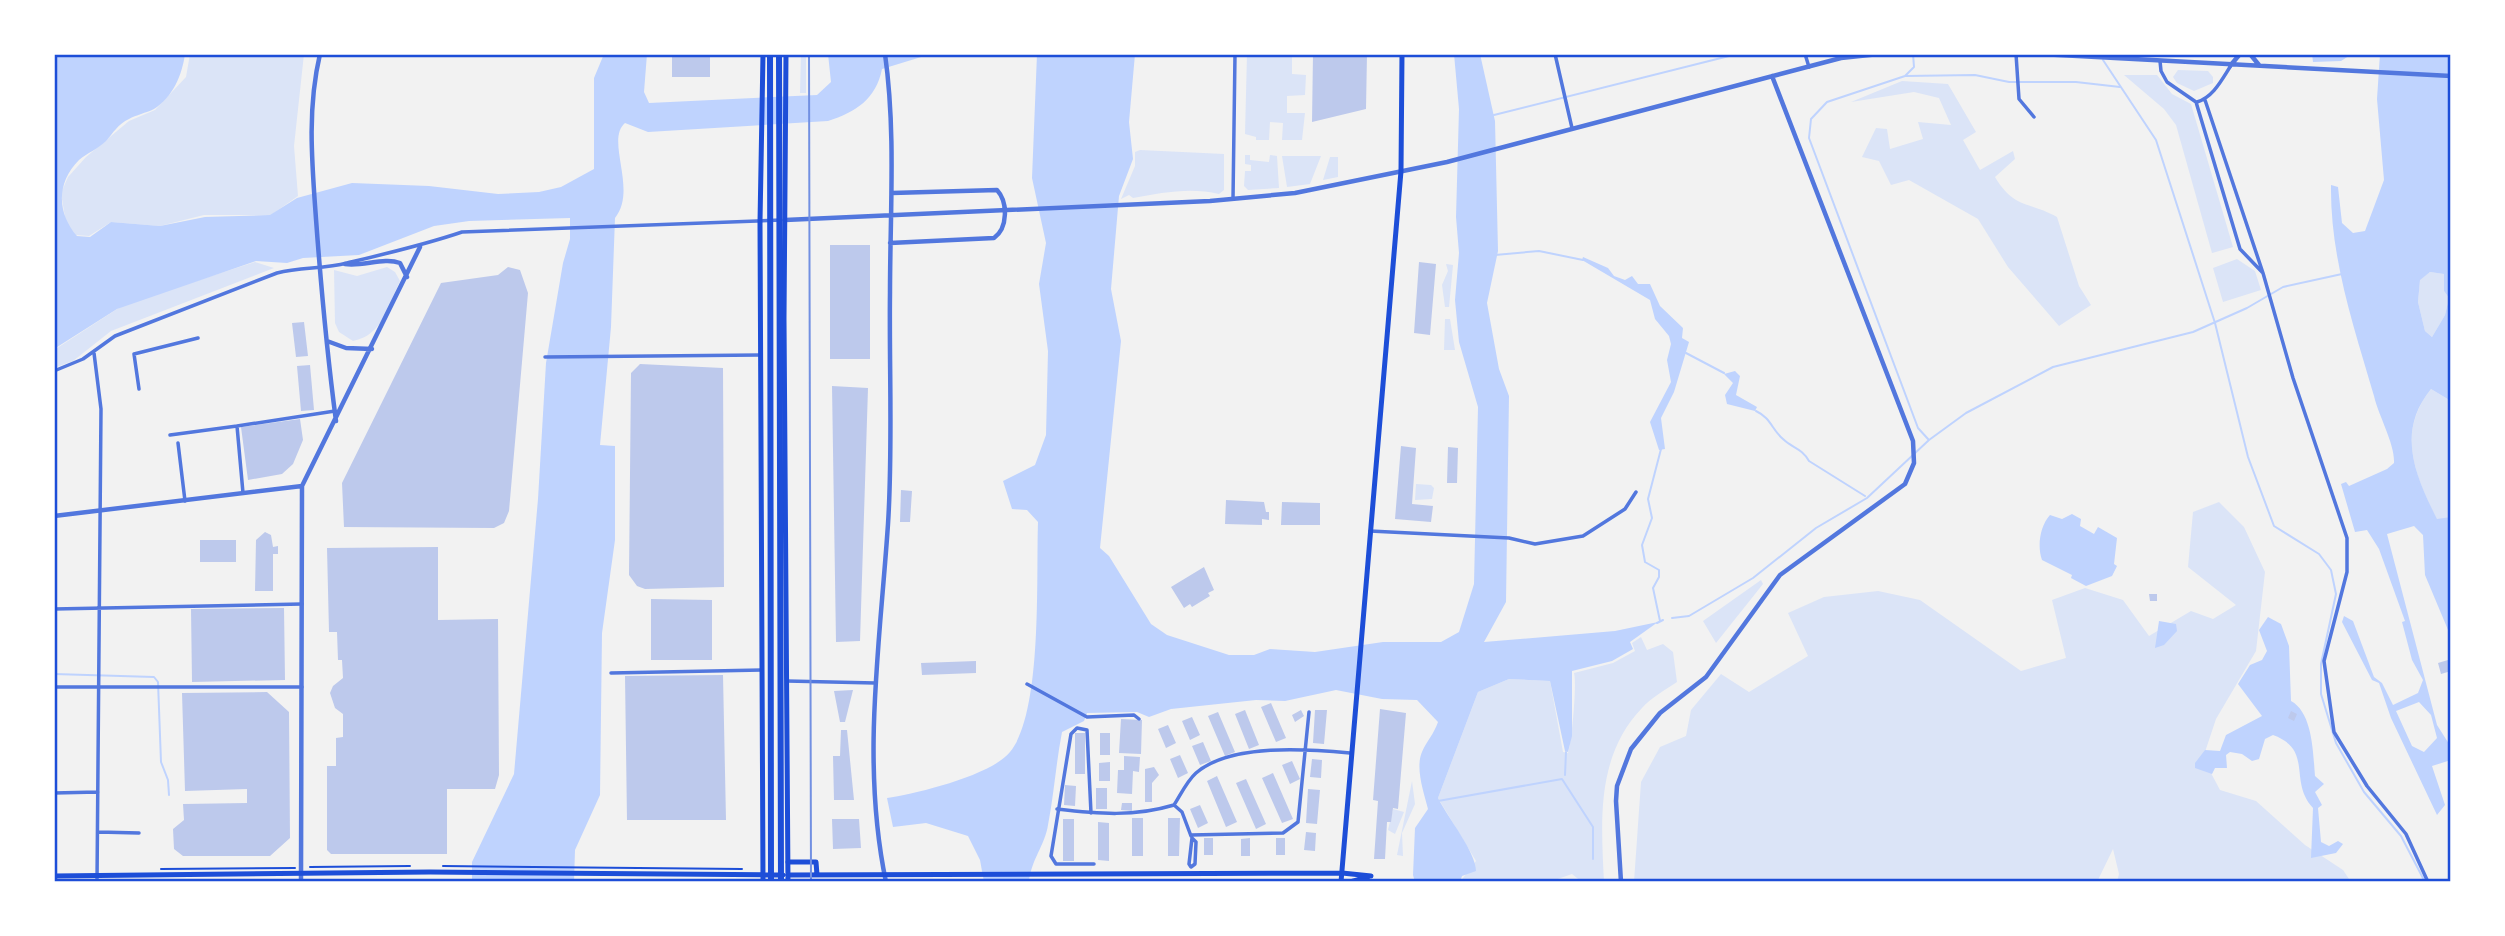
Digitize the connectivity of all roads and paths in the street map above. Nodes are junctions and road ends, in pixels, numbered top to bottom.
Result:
1 (320, 54) edge
2 (763, 54) edge
3 (770, 54) edge
4 (779, 54) edge
5 (786, 54) edge
6 (885, 54) edge
7 (1236, 54) edge
8 (1402, 54) edge
9 (1555, 54) edge
10 (1805, 54) edge
11 (1879, 54) edge
12 (2016, 54) edge
13 (2040, 54) edge
14 (2240, 54) edge
15 (2250, 54) edge
16 (2125, 57) edge
17 (2160, 61) junction
18 (2230, 66) junction
19 (2260, 66) junction
20 (1809, 67) junction
21 (1772, 76) junction
22 (2451, 76) edge
23 (2205, 100) junction
24 (2196, 102) junction
25 (2034, 117) dead end
26 (1572, 128) junction
27 (1401, 171) junction
28 (891, 192) junction
29 (1234, 199) junction
30 (1004, 209) junction
31 (891, 213) junction
32 (785, 220) junction
33 (760, 222) junction
34 (890, 243) junction
35 (420, 247) junction
36 (345, 264) junction
37 (2263, 273) junction
38 (407, 278) junction
39 (198, 338) dead end
40 (326, 341) junction
41 (372, 349) junction
42 (94, 353) junction
43 (762, 355) junction
44 (545, 357) dead end
45 (54, 370) edge
46 (139, 389) dead end
47 (335, 411) junction
48 (336, 422) junction
49 (237, 426) junction
50 (170, 435) dead end
51 (178, 443) dead end
52 (302, 486) junction
53 (1636, 492) dead end
54 (243, 493) junction
55 (185, 501) junction
56 (100, 511) junction
57 (54, 516) edge
58 (1370, 531) junction
59 (302, 604) junction
60 (99, 608) junction
61 (54, 609) edge
62 (762, 670) junction
63 (611, 673) dead end
64 (787, 681) junction
65 (875, 683) junction
66 (1027, 684) dead end
67 (99, 686) junction
68 (54, 687) edge
69 (302, 687) junction
70 (1309, 712) dead end
71 (1139, 719) dead end
72 (1307, 749) junction
73 (1350, 753) junction
74 (98, 792) junction
75 (54, 793) edge
76 (1174, 805) junction
77 (1057, 809) junction
78 (1091, 813) junction
79 (98, 832) junction
80 (139, 833) dead end
81 (1192, 836) junction
82 (788, 862) junction
83 (1094, 864) dead end
84 (412, 866) dead end
85 (154, 869) dead end
86 (431, 869) junction
87 (600, 869) junction
88 (745, 869) dead end
89 (301, 873) junction
90 (1342, 873) junction
91 (763, 874) junction
92 (885, 874) junction
93 (817, 875) junction
94 (54, 876) edge
95 (97, 878) edge
96 (1190, 878) edge
97 (788, 879) edge
98 (301, 882) edge
99 (763, 882) edge
100 (771, 882) edge
101 (781, 882) edge
102 (887, 882) edge
103 (1341, 882) edge
104 (1350, 882) edge
105 (1621, 882) edge
106 (2428, 882) edge

1 - 40 street
2 - 33 main road
3 - 100 highway
4 - 101 highway
5 - 32 main road
6 - 28 street
7 - 29 street
8 - 27 main road
9 - 26 street
10 - 20 street
11 - 20 street
12 - 25 street
13 - 16 street
14 - 18 street
15 - 19 street
16 - 17 street
17 - 18 street
17 - 24 street
18 - 19 street
18 - 23 street
19 - 22 street
20 - 21 street
21 - 26 street
21 - 105 street
23 - 24 street
23 - 37 street
24 - 37 street
26 - 27 street
27 - 29 street
27 - 58 main road
28 - 30 street
28 - 31 street
29 - 30 street
30 - 31 street
30 - 34 street
31 - 32 street
31 - 34 street
32 - 33 street
32 - 64 main road
33 - 35 street
33 - 43 main road
34 - 65 street
35 - 36 street
35 - 38 street
36 - 38 street
36 - 42 street
37 - 106 street
38 - 41 street
39 - 46 street
40 - 41 street
40 - 47 street
41 - 48 street
42 - 45 street
42 - 56 street
43 - 44 street
43 - 62 main road
47 - 48 street
47 - 49 street
48 - 52 street
49 - 50 street
49 - 54 street
51 - 55 street
52 - 54 street
52 - 59 street
53 - 58 street
54 - 55 street
55 - 56 street
56 - 57 street
56 - 60 street
58 - 73 main road
59 - 60 street
59 - 69 street
60 - 61 street
60 - 67 street
62 - 63 street
62 - 91 main road
64 - 65 street
64 - 82 main road
65 - 92 street
66 - 71 street
67 - 68 street
67 - 69 street
67 - 74 street
69 - 89 street
70 - 72 street
72 - 73 street
72 - 76 street
72 - 81 street
73 - 90 main road
74 - 75 street
74 - 79 street
76 - 78 street
76 - 81 street
77 - 78 street
77 - 78 street
77 - 83 street
79 - 80 street
79 - 95 street
81 - 96 street
82 - 93 main road
82 - 97 main road
84 - 89 path
85 - 89 path
86 - 87 main road
86 - 87 path
86 - 89 main road
87 - 88 path
87 - 91 main road
89 - 95 main road
89 - 98 street
90 - 96 main road
90 - 103 main road
90 - 104 main road
91 - 97 main road
91 - 99 main road
92 - 93 main road
92 - 96 main road
92 - 102 street
93 - 97 main road
94 - 95 main road

